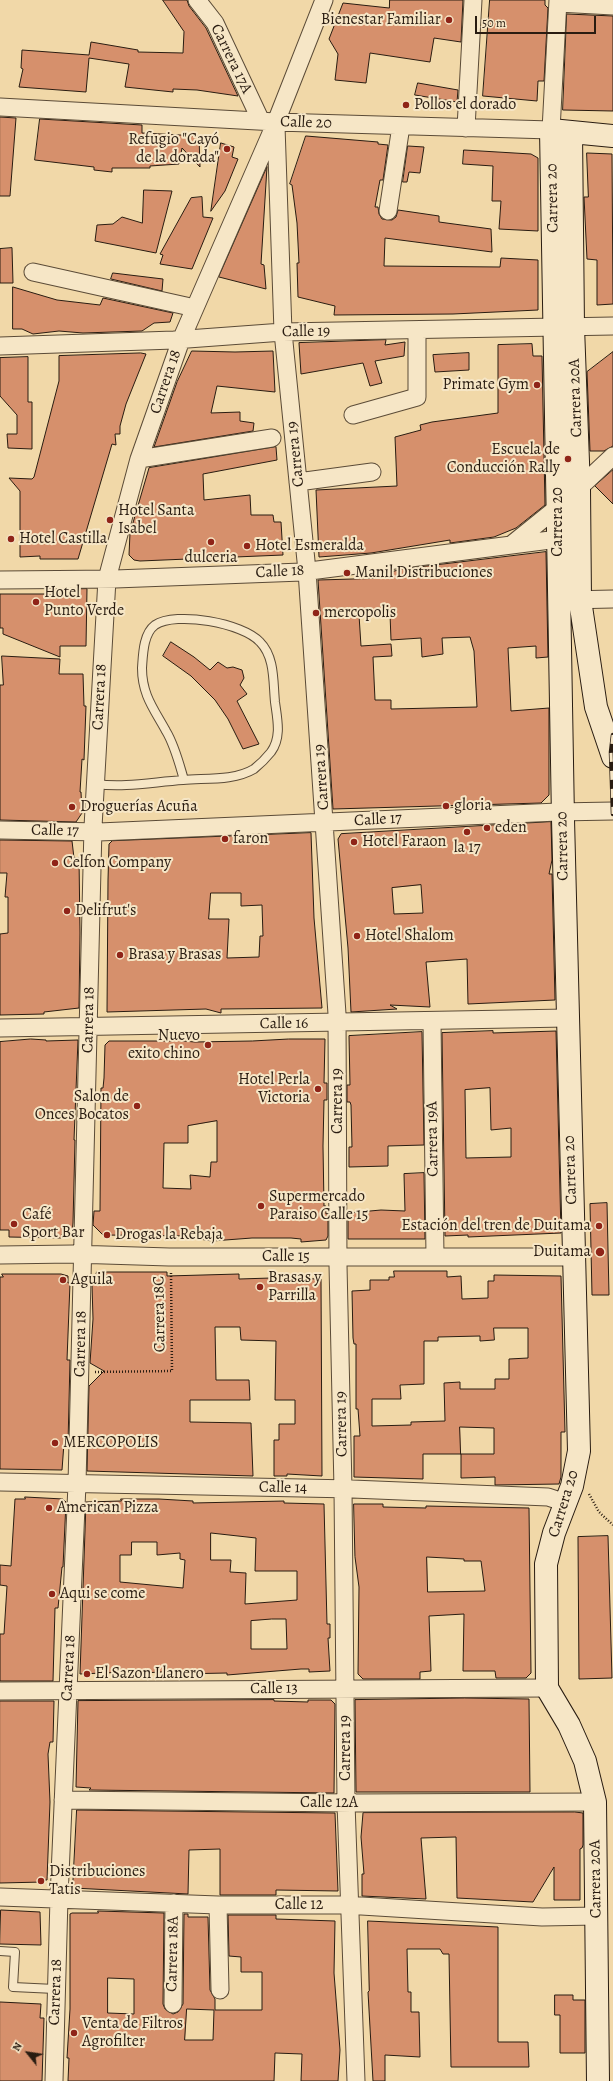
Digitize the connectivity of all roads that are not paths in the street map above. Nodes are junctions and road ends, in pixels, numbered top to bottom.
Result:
1 (197, 0) edge
2 (324, 0) edge
3 (473, 0) edge
4 (558, 1) edge
5 (613, 6) edge
6 (0, 107) edge
7 (269, 121) junction
8 (402, 126) junction
9 (466, 128) junction
10 (561, 131) junction
11 (613, 136) edge
12 (388, 211) dead end
13 (33, 272) dead end
14 (195, 308) junction
15 (613, 326) edge
16 (564, 327) junction
17 (417, 330) junction
18 (283, 332) junction
19 (181, 340) junction
20 (0, 346) edge
21 (353, 415) dead end
22 (272, 438) dead end
23 (613, 456) edge
24 (139, 460) junction
25 (372, 472) dead end
26 (298, 482) junction
27 (579, 489) junction
28 (558, 507) junction
29 (558, 539) junction
30 (512, 546) junction
31 (307, 571) junction
32 (107, 578) junction
33 (0, 580) edge
34 (613, 599) edge
35 (559, 600) junction
36 (580, 600) junction
37 (596, 707) junction
38 (561, 719) junction
39 (613, 757) edge
40 (184, 780) junction
41 (96, 784) junction
42 (613, 811) edge
43 (563, 812) junction
44 (325, 822) junction
45 (0, 830) edge
46 (93, 832) junction
47 (567, 1018) junction
48 (432, 1021) junction
49 (337, 1023) junction
50 (88, 1027) junction
51 (0, 1028) edge
52 (82, 1254) junction
53 (0, 1255) edge
54 (338, 1257) junction
55 (435, 1257) junction
56 (572, 1257) junction
57 (0, 1482) edge
58 (77, 1484) junction
59 (343, 1489) junction
60 (557, 1500) junction
61 (548, 1688) junction
62 (346, 1689) junction
63 (0, 1691) edge
64 (68, 1691) junction
65 (63, 1800) junction
66 (595, 1802) junction
67 (346, 1803) junction
68 (0, 1897) edge
69 (59, 1898) junction
70 (174, 1903) junction
71 (350, 1905) junction
72 (218, 1906) junction
73 (597, 1916) junction
74 (0, 1951) edge
75 (55, 1989) junction
76 (220, 1990) dead end
77 (173, 2004) dead end
78 (54, 2081) edge
79 (356, 2081) edge
80 (598, 2081) edge

1 - 7 street, Carrera 17A
2 - 7 street, Carrera 18
3 - 9 street
4 - 5 street
4 - 10 street, Carrera 20
6 - 7 street, Calle 20
7 - 8 street, Calle 20
7 - 14 street, Carrera 18
7 - 18 street, Carrera 19
8 - 9 street, Calle 20
8 - 12 street
9 - 10 street, Calle 20
10 - 11 street, Calle 20
10 - 16 street, Carrera 20
13 - 14 street
14 - 19 street, Carrera 18
15 - 16 street, Calle 19
16 - 17 street, Calle 19
16 - 27 street, Carrera 20A
16 - 28 street, Carrera 20
17 - 18 street, Calle 19
17 - 21 street
18 - 19 street, Calle 19
18 - 26 street, Carrera 19
19 - 20 street, Calle 19
19 - 24 street, Carrera 18
22 - 24 street
23 - 27 street
24 - 32 street, Carrera 18
25 - 26 street
26 - 31 street, Carrera 19
27 - 28 street
27 - 36 street, Carrera 20A
28 - 29 street, Carrera 20
28 - 30 street
29 - 30 street, Calle 18
29 - 35 street, Carrera 20
30 - 31 street, Calle 18
31 - 32 street, Calle 18
31 - 44 street, Carrera 19
32 - 33 street, Calle 18
32 - 41 street, Carrera 18
34 - 36 street
35 - 36 street
35 - 38 street, Carrera 20
36 - 37 street, Carrera 20A
37 - 38 street
37 - 39 street, Carrera 20A
38 - 43 street, Carrera 20
40 - 40 lane
40 - 41 lane
41 - 46 street, Carrera 18
42 - 43 street, Calle 17
43 - 44 street, Calle 17
43 - 47 street, Carrera 20
44 - 46 street, Calle 17
44 - 49 street, Carrera 19
45 - 46 street, Calle 17
46 - 50 street, Carrera 18
47 - 48 street, Calle 16
47 - 56 street, Carrera 20
48 - 49 street, Calle 16
48 - 55 street, Carrera 19A
49 - 50 street, Calle 16
49 - 54 street, Carrera 19
50 - 51 street, Calle 16
50 - 52 street, Carrera 18
52 - 53 street, Calle 15
52 - 54 street, Calle 15
52 - 58 street, Carrera 18
54 - 55 street, Calle 15
54 - 59 street, Carrera 19
55 - 56 street, Calle 15
56 - 60 street, Carrera 20
57 - 58 street, Calle 14
58 - 59 street, Calle 14
58 - 64 street, Carrera 18
59 - 60 street, Calle 14
59 - 62 street, Carrera 19
60 - 61 street, Carrera 20
61 - 62 street, Calle 13
61 - 66 street, Carrera 20A
62 - 64 street, Calle 13
62 - 67 street, Carrera 19
63 - 64 street, Calle 13
64 - 65 street, Carrera 18
65 - 67 street, Calle 12A
65 - 69 street, Carrera 18
66 - 67 street, Calle 12A
66 - 73 street, Carrera 20A
67 - 71 street, Carrera 19
68 - 69 street, Calle 12
69 - 70 street, Calle 12
69 - 75 street, Carrera 18
70 - 72 street, Calle 12
70 - 77 street, Carrera 18A
71 - 72 street, Calle 12
71 - 73 street, Calle 12
71 - 79 street, Carrera 19
72 - 76 street
73 - 80 street, Carrera 20A
74 - 75 lane
75 - 78 street, Carrera 18

